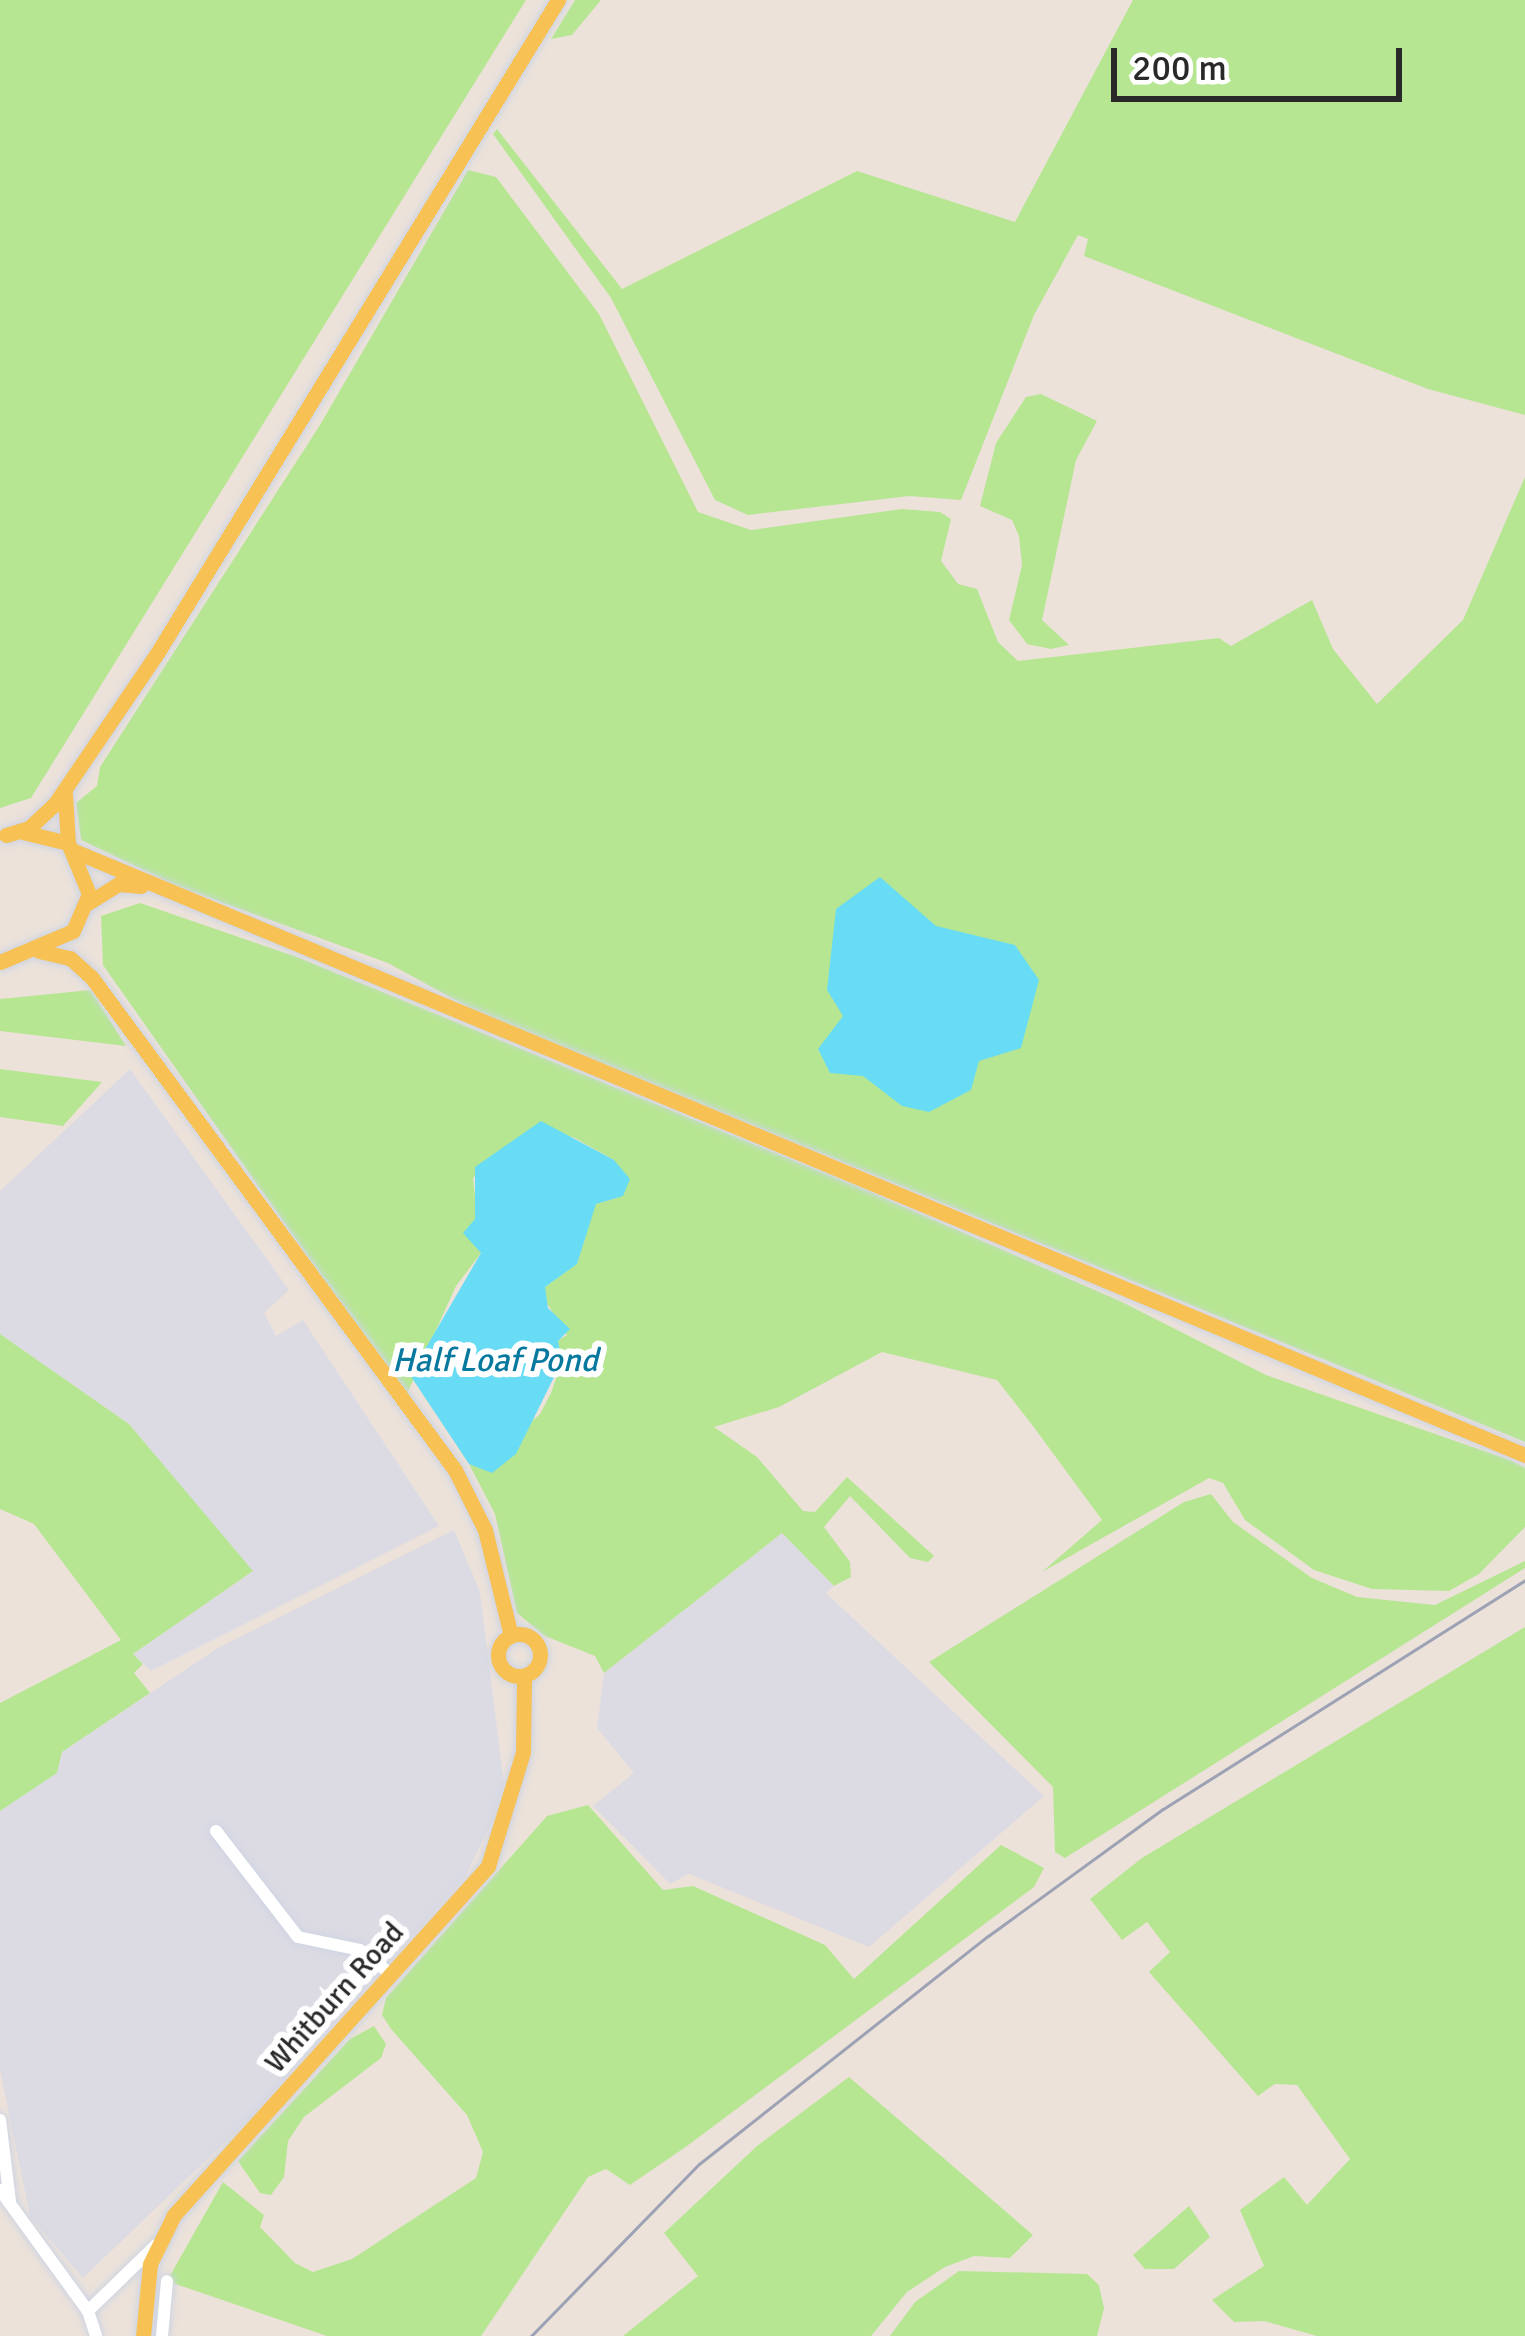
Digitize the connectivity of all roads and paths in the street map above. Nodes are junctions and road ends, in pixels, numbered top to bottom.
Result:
1 (558, 0) edge
2 (67, 785) junction
3 (3, 836) edge
4 (71, 847) junction
5 (167, 893) junction
6 (85, 908) junction
7 (39, 951) junction
8 (3, 962) edge
9 (92, 978) junction
10 (1525, 1455) edge
11 (511, 1636) junction
12 (524, 1676) junction
13 (216, 1831) dead end
14 (392, 1976) junction
15 (0, 2120) edge
16 (0, 2190) edge
17 (10, 2203) junction
18 (156, 2245) junction
19 (166, 2281) dead end
20 (88, 2311) junction
21 (96, 2336) edge
22 (143, 2336) edge
23 (162, 2336) edge

1 - 2 main road
2 - 3 main road
2 - 4 main road
3 - 4 main road
4 - 5 main road
4 - 6 main road
5 - 6 main road
5 - 10 main road
6 - 7 main road
6 - 9 main road
7 - 8 main road
7 - 9 main road
9 - 11 main road
11 - 12 main road
11 - 12 main road
12 - 14 main road, Whitburn Road
13 - 14 street
14 - 18 main road, Whitburn Road
15 - 17 street
16 - 17 street
17 - 20 street
18 - 20 street
18 - 22 main road, Whitburn Road
19 - 23 street
20 - 21 street

